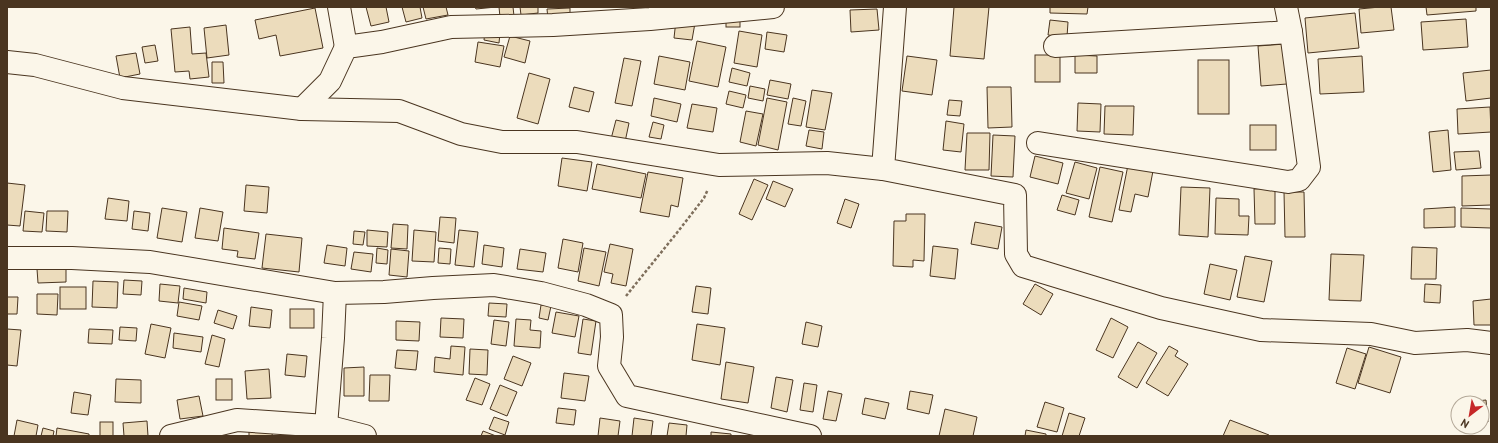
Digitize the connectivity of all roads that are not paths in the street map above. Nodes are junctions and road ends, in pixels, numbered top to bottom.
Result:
1 (339, 7) edge
2 (772, 7) edge
3 (895, 7) edge
4 (1286, 7) edge
5 (1291, 32) junction
6 (1055, 46) dead end
7 (346, 47) junction
8 (7, 62) edge
9 (302, 109) junction
10 (1038, 143) dead end
11 (883, 169) junction
12 (7, 258) edge
13 (334, 293) junction
14 (1491, 343) edge
15 (326, 426) junction
16 (172, 436) edge
17 (365, 436) edge
18 (810, 436) edge

1 - 7 street
2 - 7 street
3 - 11 street
4 - 5 street
5 - 6 street
5 - 10 street
7 - 9 street
8 - 9 street
9 - 11 street
11 - 14 street
12 - 13 street
13 - 15 street
13 - 18 street
15 - 16 street
15 - 17 street

